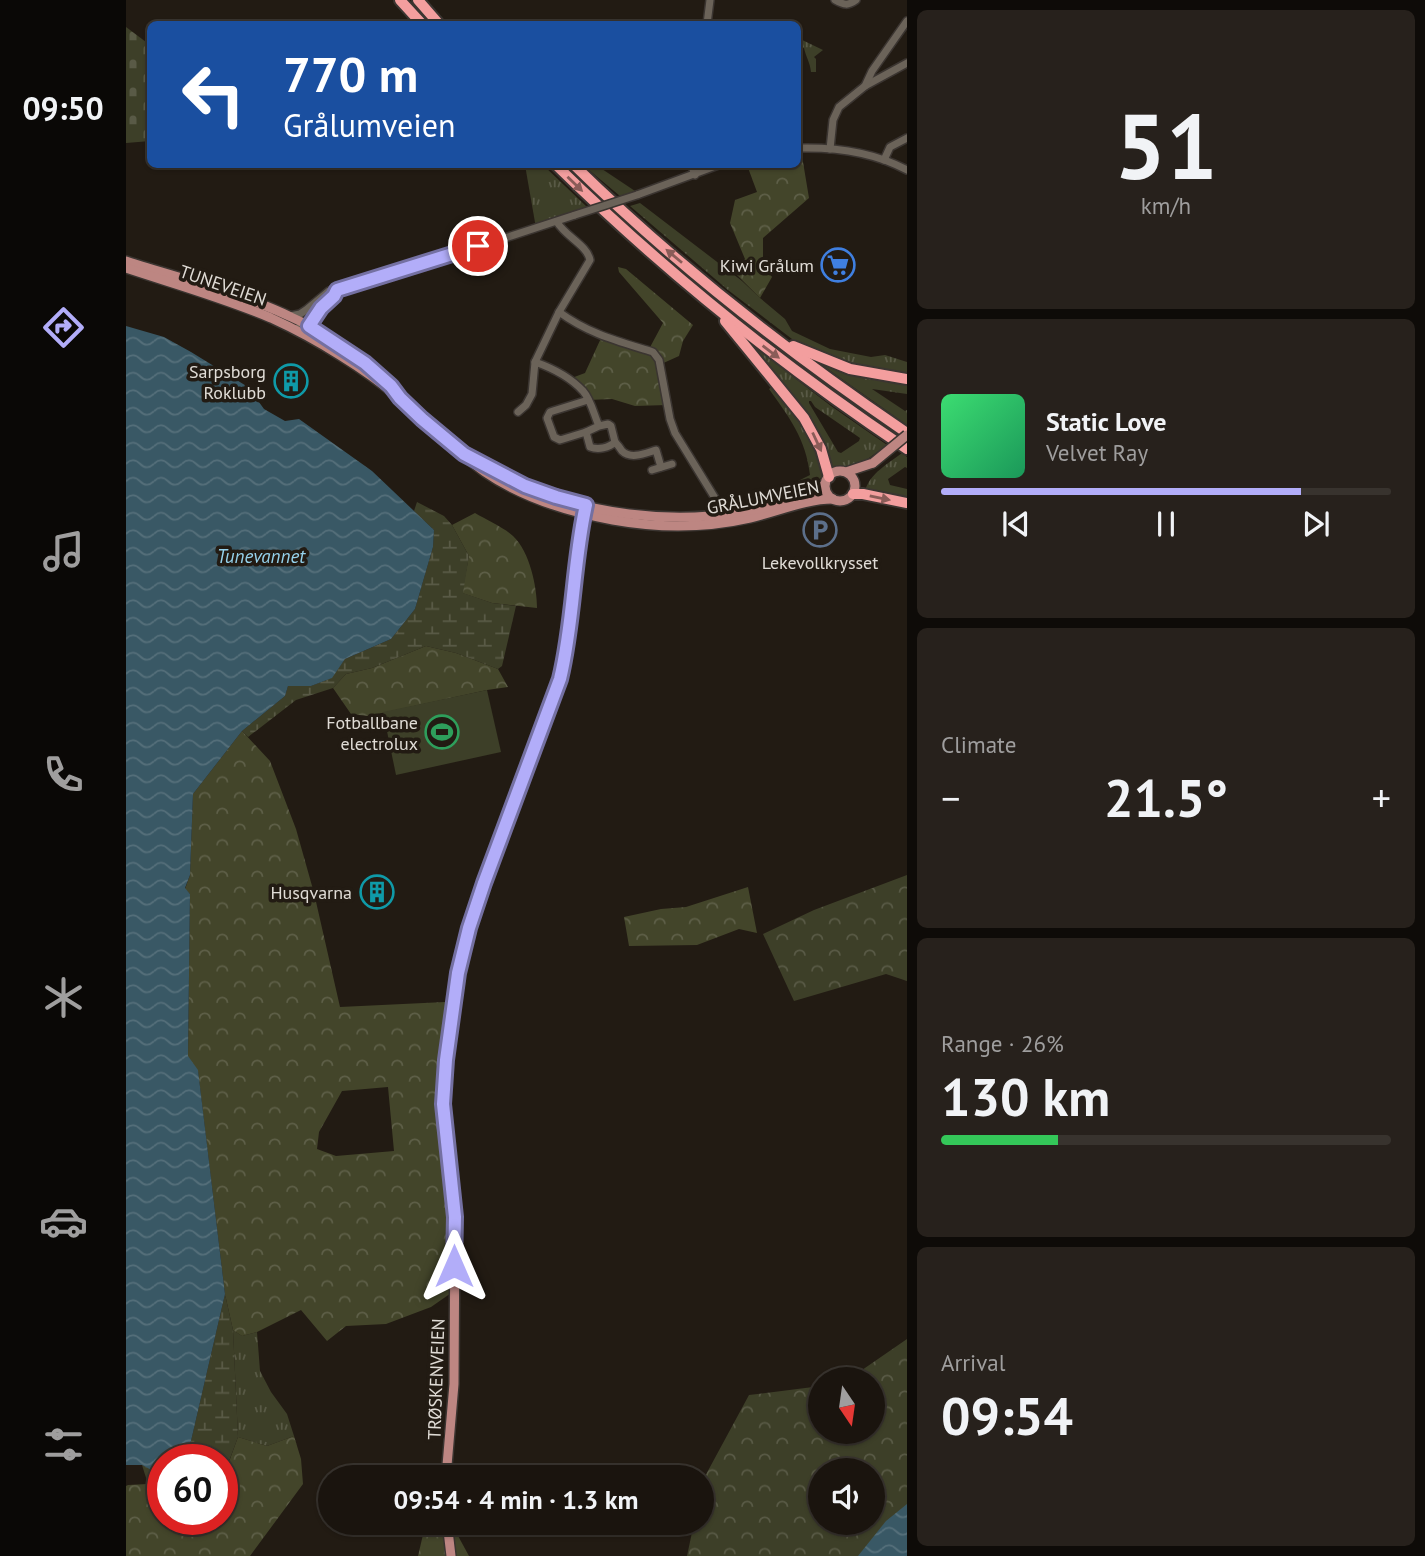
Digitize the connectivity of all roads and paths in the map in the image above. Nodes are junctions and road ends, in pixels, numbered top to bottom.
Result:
1 (400, 0) edge
2 (418, 0) edge
3 (710, 0) edge
4 (835, 0) edge
5 (856, 0) edge
6 (419, 21) edge
7 (436, 21) edge
8 (707, 21) edge
9 (907, 21) edge
10 (907, 63) edge
11 (864, 86) junction
12 (907, 138) edge
13 (801, 148) edge
14 (830, 149) junction
15 (884, 160) junction
16 (559, 168) edge
17 (577, 168) edge
18 (693, 168) edge
19 (711, 168) edge
20 (907, 170) edge
21 (695, 174) junction
22 (557, 222) junction
23 (126, 261) edge
24 (126, 268) edge
25 (337, 290) junction
26 (717, 310) junction
27 (559, 312) junction
28 (290, 316) junction
29 (309, 326) junction
30 (295, 329) junction
31 (776, 339) junction
32 (535, 362) junction
33 (907, 379) edge
34 (400, 398) junction
35 (588, 400) junction
36 (518, 412) dead end
37 (599, 426) junction
38 (586, 432) junction
39 (907, 434) edge
40 (615, 442) junction
41 (907, 449) edge
42 (873, 463) junction
43 (672, 464) dead end
44 (661, 467) junction
45 (652, 470) dead end
46 (846, 472) junction
47 (827, 480) junction
48 (854, 488) junction
49 (833, 499) junction
50 (907, 503) edge
51 (585, 509) junction
52 (724, 515) junction
53 (734, 522) junction
54 (447, 1465) edge
55 (449, 1535) edge
56 (451, 1556) edge

1 - 6 highway
2 - 7 highway
3 - 8 street
4 - 5 street
9 - 11 street
10 - 11 street
11 - 14 street
12 - 15 street
13 - 14 street
14 - 15 street
15 - 20 street
16 -> 26 highway
31 -> 17 highway
18 - 21 street
19 - 21 street
21 - 22 street, bridge
22 - 25 street
22 - 27 street
23 - 28 main road, TUNEVEIEN
24 - 30 main road, TUNEVEIEN
25 - 28 street
25 - 29 street
26 -> 41 highway
26 -> 47 highway
27 - 32 street
27 - 52 street
28 - 29 main road, TUNEVEIEN
29 - 30 street
29 - 34 main road, GRÅLUMVEIEN
30 - 34 main road, GRÅLUMVEIEN
31 - 33 highway
31 - 39 highway
32 - 35 street
32 - 36 street
34 - 51 main road, GRÅLUMVEIEN
35 - 37 street
35 - 38 street
37 - 38 street
37 - 40 street
38 - 40 street
39 - 42 main road, bridge
40 - 44 street
42 - 46 main road
42 - 48 main road
43 - 44 street
44 - 45 street
46 - 47 main road
46 - 48 main road
47 - 49 main road
47 - 52 main road, GRÅLUMVEIEN
48 - 49 main road
48 -> 50 highway
49 - 53 main road, GRÅLUMVEIEN
51 - 52 main road, GRÅLUMVEIEN
51 - 53 main road, GRÅLUMVEIEN
51 - 54 main road, TRØSKENVEIEN
52 - 53 street
55 - 56 main road

